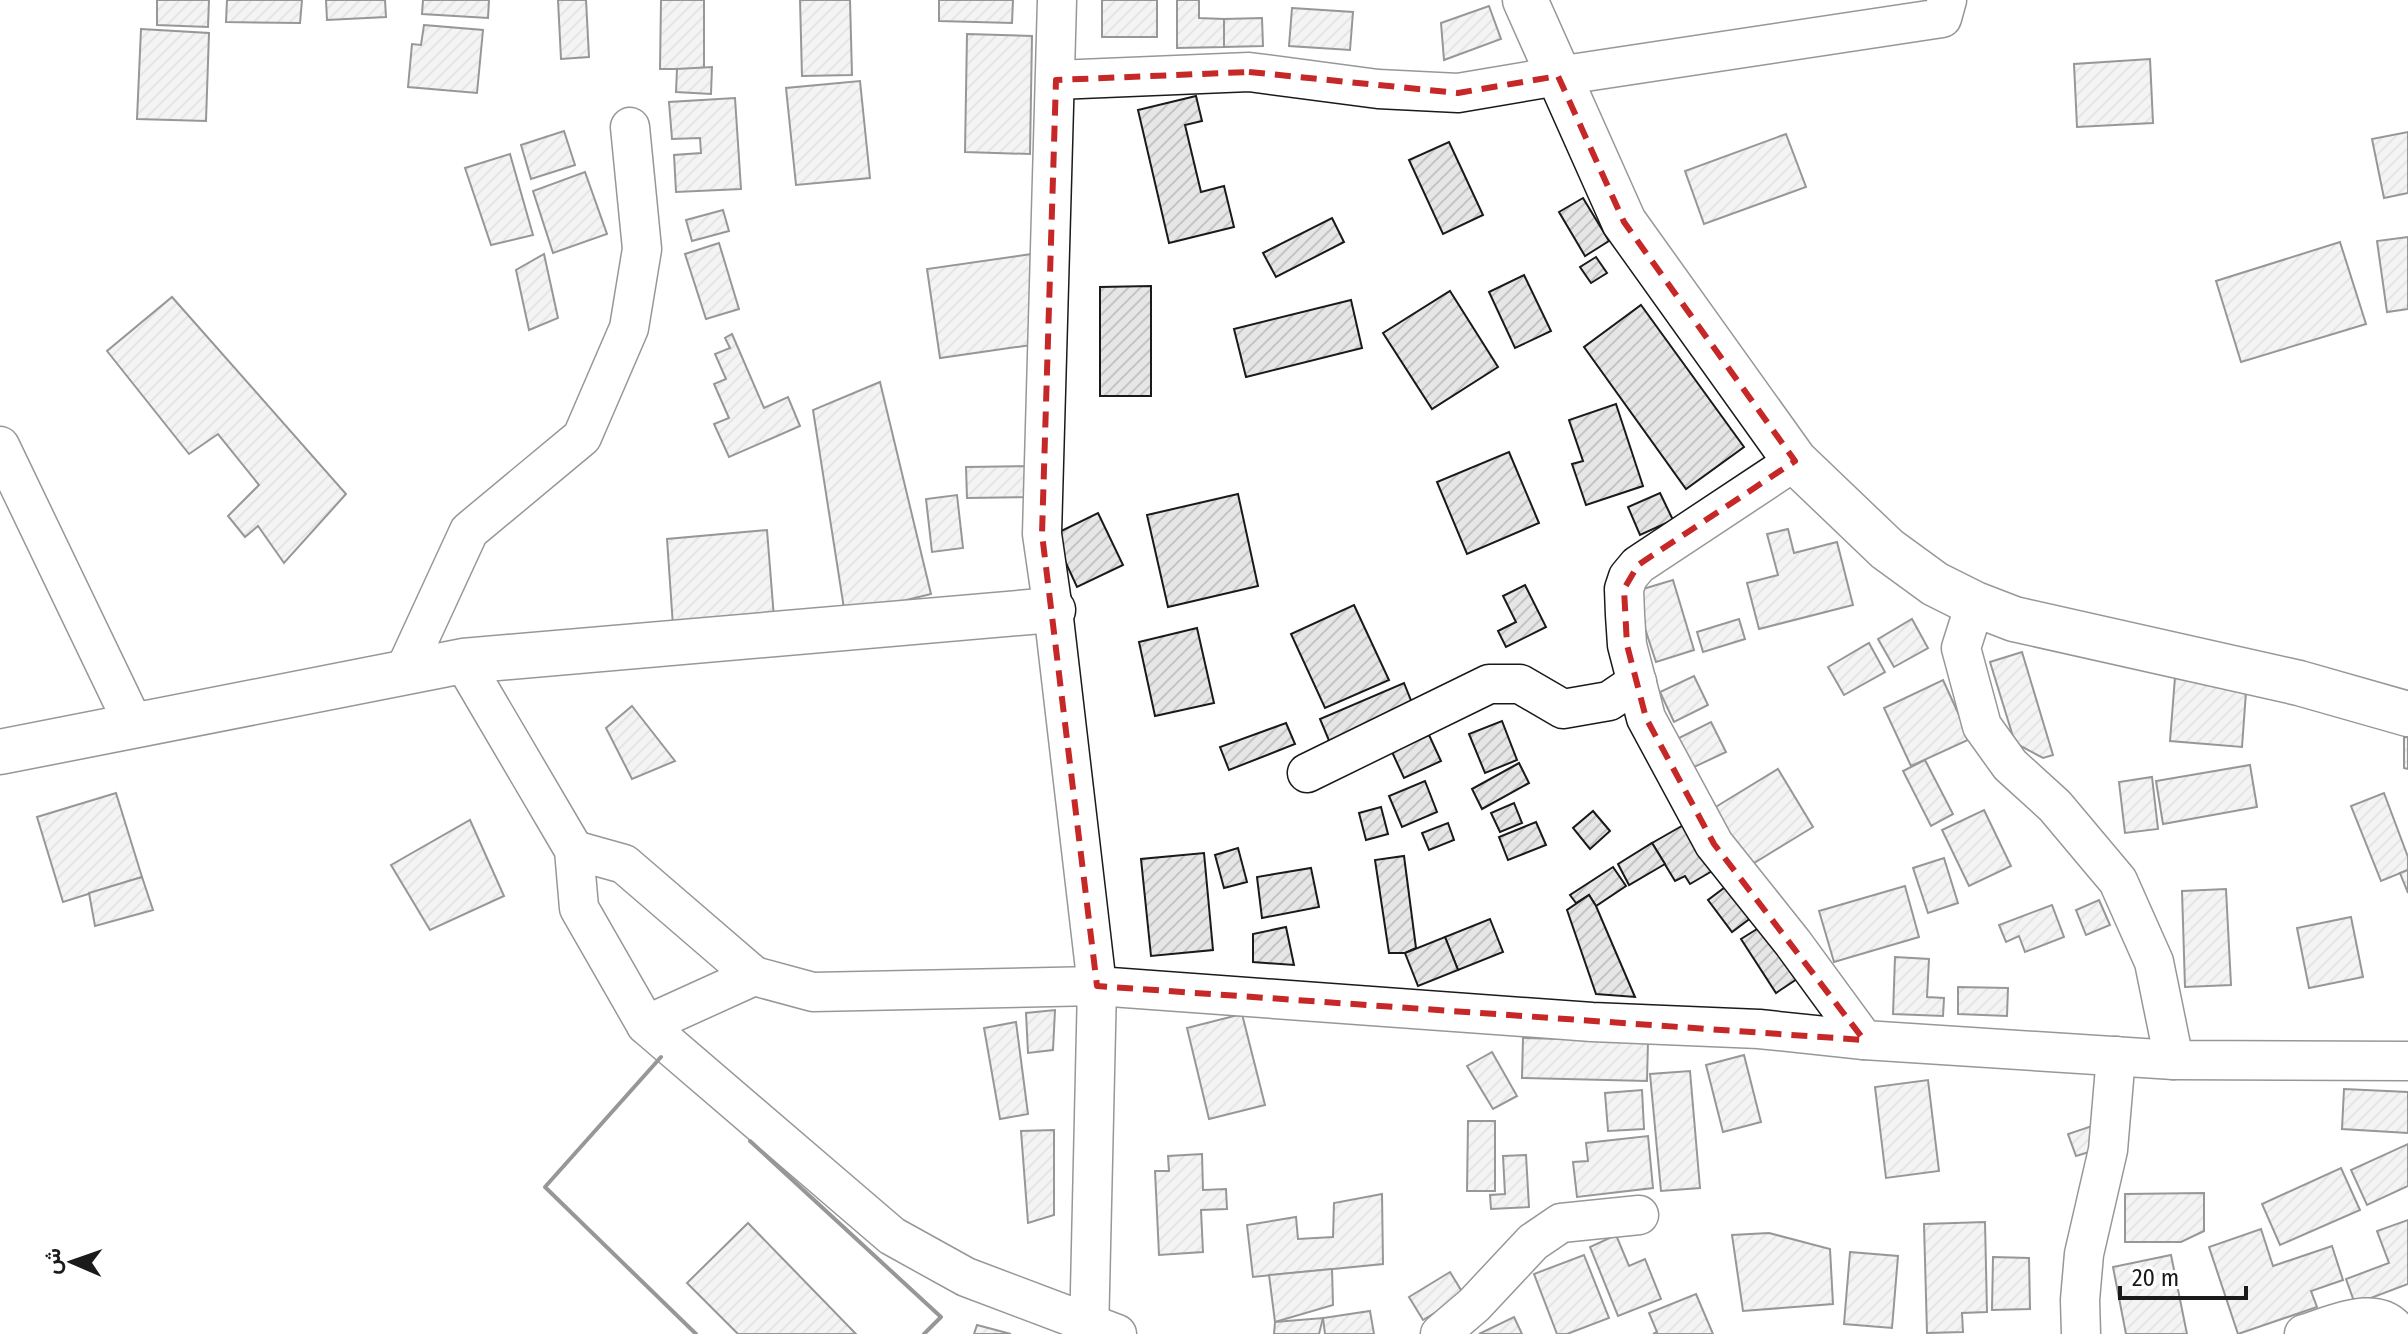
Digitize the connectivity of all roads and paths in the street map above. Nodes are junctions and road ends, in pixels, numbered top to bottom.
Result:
1 (1057, 0) edge
2 (1525, 0) edge
3 (1947, 0) edge
4 (1558, 76) junction
5 (1056, 80) junction
6 (630, 127) dead end
7 (0, 446) edge
8 (1795, 461) junction
9 (1975, 604) junction
10 (1053, 610) junction
11 (463, 661) junction
12 (404, 672) junction
13 (1637, 682) junction
14 (2408, 714) edge
15 (134, 725) junction
16 (0, 752) edge
17 (1307, 773) dead end
18 (574, 850) junction
19 (754, 976) junction
20 (1097, 986) junction
21 (646, 1025) junction
22 (1864, 1040) junction
23 (2116, 1056) junction
24 (2174, 1060) junction
25 (2408, 1061) edge
26 (1639, 1215) dead end
27 (1098, 1331) edge
28 (1440, 1334) edge
29 (2081, 1334) edge
30 (2304, 1334) edge
31 (2399, 1334) edge

1 - 5 street
2 - 4 street
3 - 4 street
4 - 5 street
4 - 8 street
5 - 10 street
6 - 12 street
7 - 15 street
8 - 9 street
8 - 13 street
9 - 14 street
9 - 24 street
10 - 11 street
10 - 20 street
11 - 12 street
11 - 18 street
12 - 15 street
13 - 17 street
13 - 22 street
15 - 16 street
18 - 19 street
18 - 21 street
19 - 20 street
19 - 21 street
20 - 22 street
20 - 27 street
21 - 27 street
22 - 23 street
23 - 24 street
23 - 29 street
24 - 25 street
26 - 28 street
30 - 31 street

